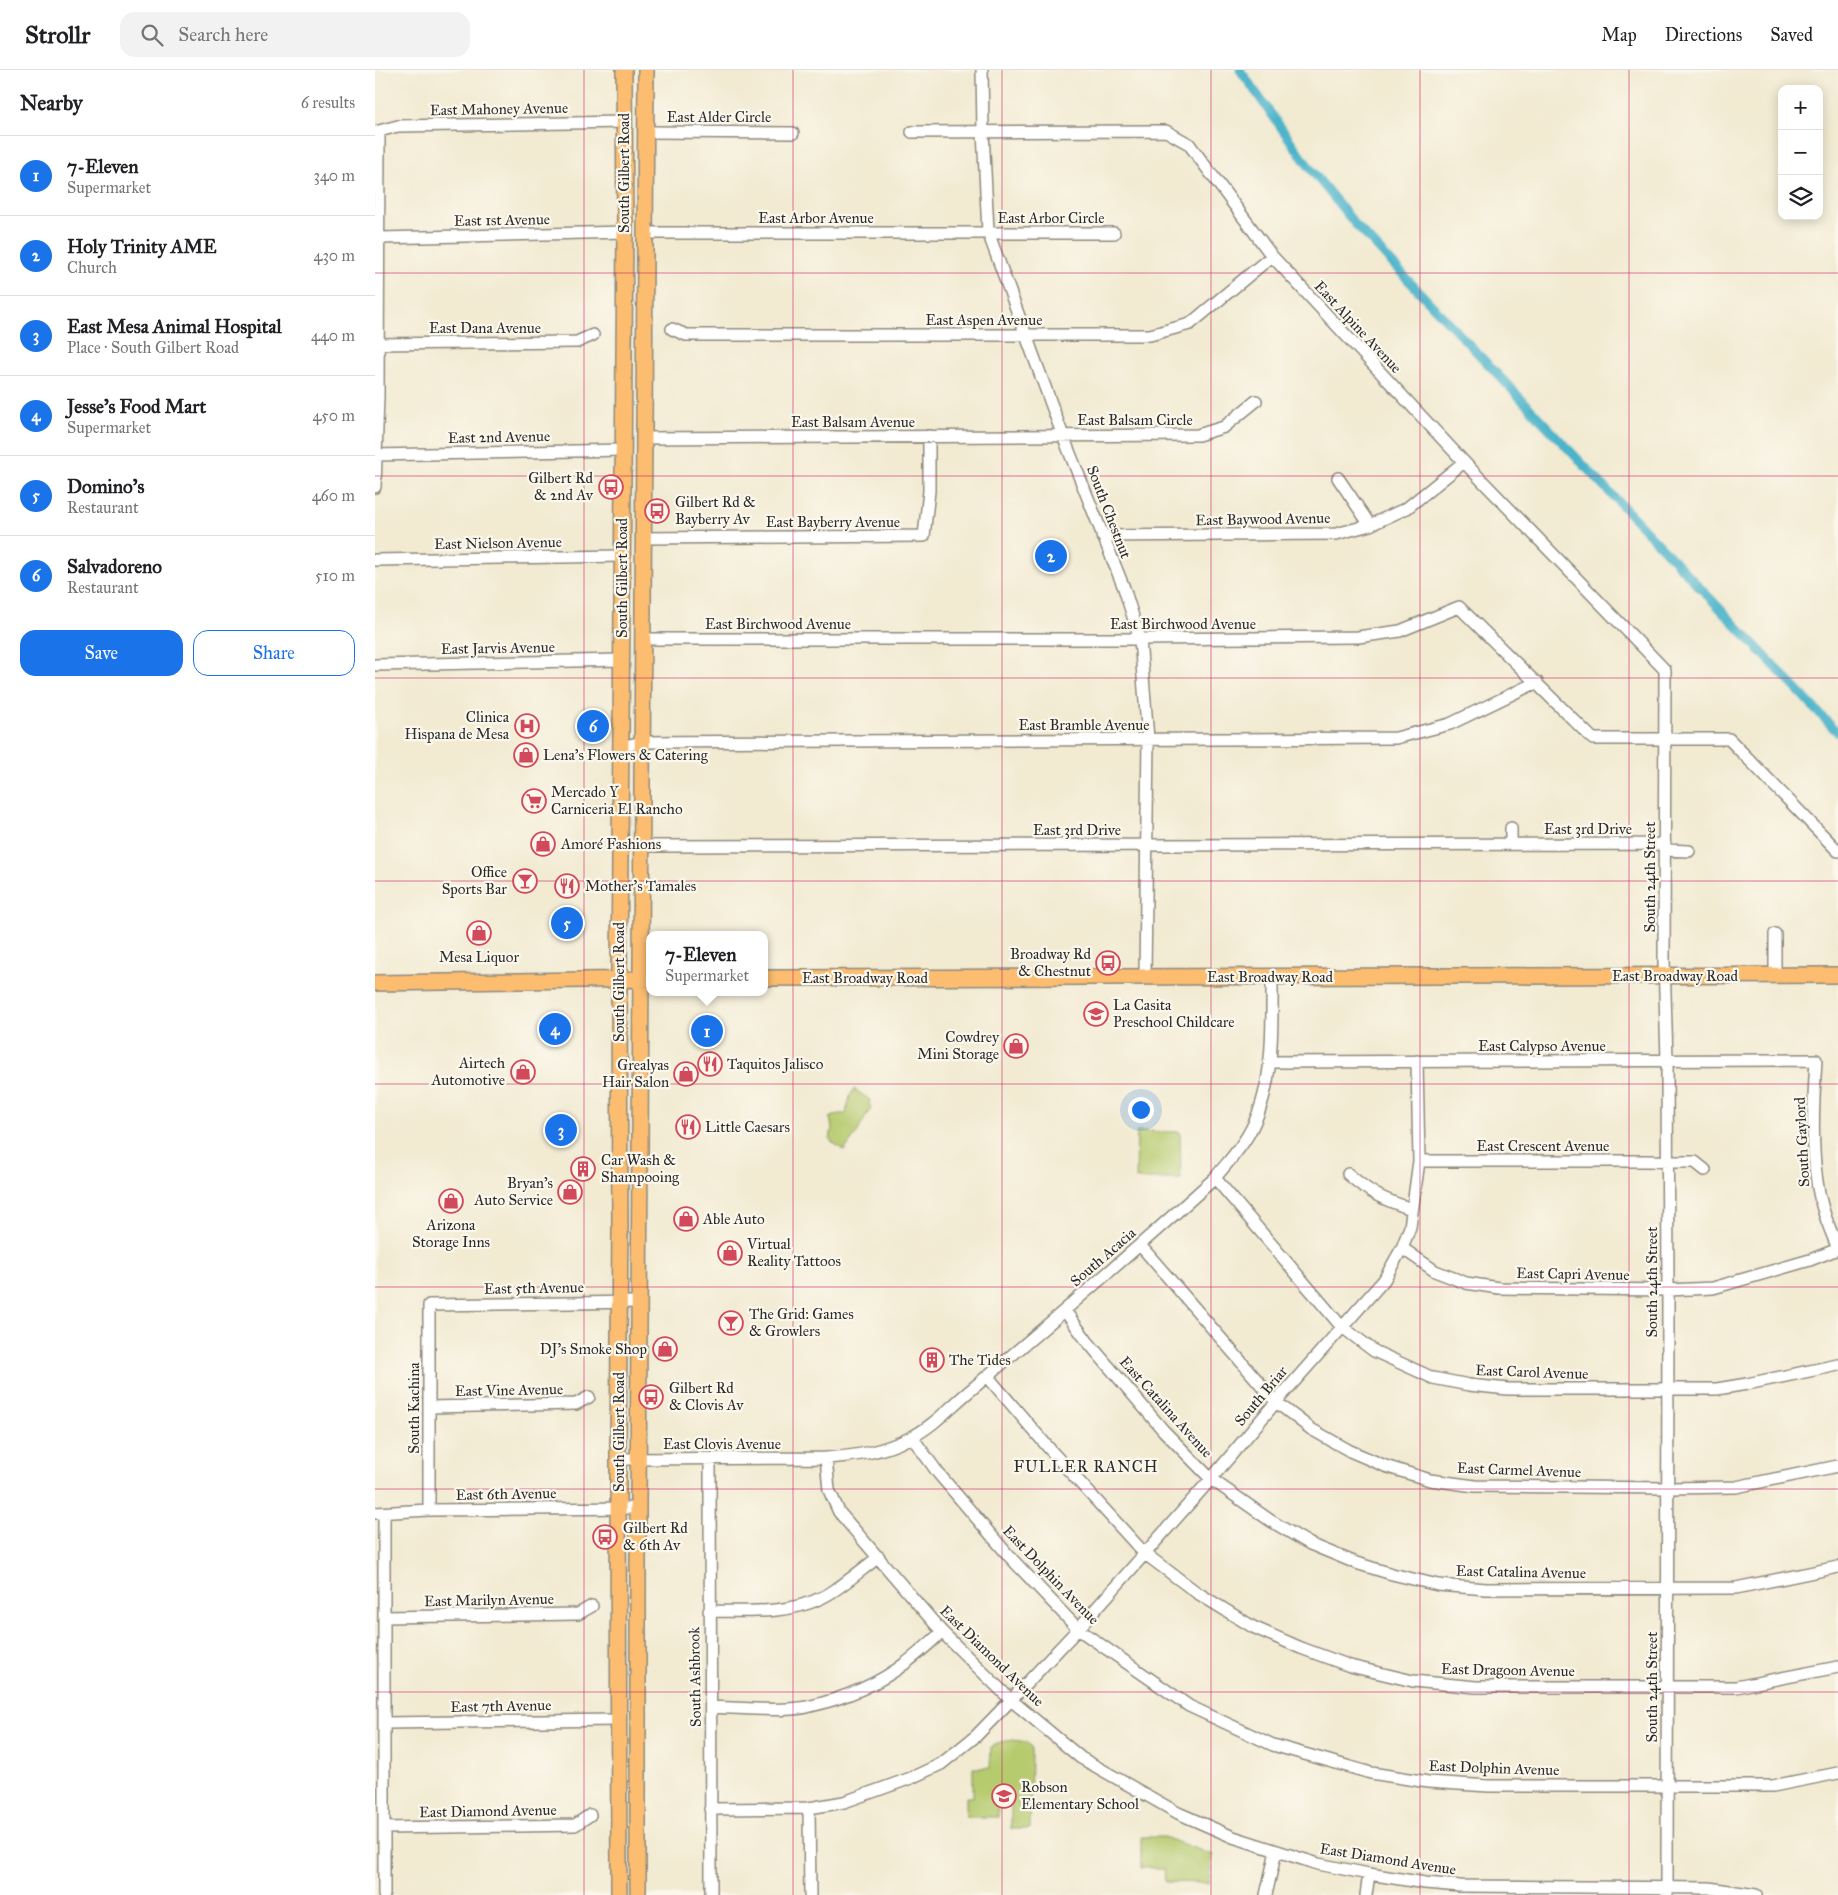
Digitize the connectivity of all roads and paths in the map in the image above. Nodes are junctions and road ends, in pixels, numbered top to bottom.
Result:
1 (624, 70) edge
2 (646, 70) edge
3 (982, 70) edge
4 (624, 122) junction
5 (983, 131) junction
6 (377, 132) edge
7 (645, 132) junction
8 (912, 132) dead end
9 (793, 133) dead end
10 (625, 232) junction
11 (987, 232) junction
12 (644, 233) junction
13 (1114, 233) dead end
14 (380, 238) junction
15 (1272, 256) junction
16 (672, 329) dead end
17 (593, 335) dead end
18 (1026, 335) junction
19 (377, 344) edge
20 (1256, 401) dead end
21 (929, 436) junction
22 (1063, 436) junction
23 (643, 438) junction
24 (623, 450) junction
25 (375, 455) edge
26 (1464, 462) junction
27 (1338, 478) dead end
28 (375, 487) edge
29 (1370, 525) junction
30 (1102, 536) junction
31 (643, 538) junction
32 (622, 556) junction
33 (375, 560) edge
34 (642, 639) junction
35 (1140, 640) junction
36 (622, 660) junction
37 (375, 665) edge
38 (1665, 670) joint
39 (1537, 682) junction
40 (1148, 740) junction
41 (1666, 740) junction
42 (642, 742) junction
43 (621, 747) junction
44 (1511, 828) dead end
45 (1511, 844) junction
46 (1147, 845) junction
47 (642, 846) junction
48 (1665, 847) junction
49 (1689, 851) dead end
50 (1838, 851) edge
51 (1775, 934) dead end
52 (1775, 975) junction
53 (1838, 975) edge
54 (1145, 976) junction
55 (1665, 976) junction
56 (1272, 977) junction
57 (768, 978) edge
58 (619, 979) junction
59 (646, 979) edge
60 (375, 983) edge
61 (1667, 1060) junction
62 (1816, 1060) joint
63 (1417, 1061) junction
64 (1269, 1062) junction
65 (620, 1130) junction
66 (1419, 1161) junction
67 (1666, 1161) junction
68 (1705, 1170) dead end
69 (1348, 1174) dead end
70 (1215, 1178) junction
71 (641, 1199) junction
72 (1413, 1209) junction
73 (620, 1224) junction
74 (1140, 1245) junction
75 (1402, 1248) junction
76 (1838, 1249) edge
77 (640, 1266) junction
78 (1668, 1290) junction
79 (620, 1302) junction
80 (639, 1302) junction
81 (429, 1305) joint
82 (1065, 1311) junction
83 (1341, 1326) junction
84 (1838, 1365) edge
85 (988, 1376) junction
86 (1667, 1389) junction
87 (589, 1397) dead end
88 (1275, 1402) junction
89 (429, 1407) junction
90 (911, 1438) junction
91 (826, 1458) junction
92 (618, 1459) junction
93 (638, 1459) junction
94 (710, 1459) junction
95 (1838, 1466) edge
96 (1211, 1479) junction
97 (1668, 1488) junction
98 (618, 1508) junction
99 (638, 1508) junction
100 (429, 1510) junction
101 (379, 1513) edge
102 (1144, 1553) junction
103 (879, 1557) junction
104 (1838, 1567) edge
105 (1668, 1588) junction
106 (592, 1606) dead end
107 (709, 1611) junction
108 (384, 1617) junction
109 (1078, 1629) junction
110 (942, 1632) junction
111 (1838, 1667) edge
112 (1666, 1686) junction
113 (1011, 1700) junction
114 (711, 1707) junction
115 (618, 1720) junction
116 (384, 1723) junction
117 (1838, 1773) edge
118 (1668, 1785) junction
119 (809, 1808) junction
120 (710, 1809) junction
121 (590, 1815) dead end
122 (384, 1828) junction
123 (1276, 1851) junction
124 (1369, 1874) junction
125 (1667, 1891) edge
126 (384, 1895) edge
127 (619, 1895) edge
128 (638, 1895) edge
129 (711, 1895) edge
130 (810, 1895) edge
131 (1266, 1895) edge
132 (1366, 1895) edge
133 (1756, 1895) edge

1 - 4 main road, South Gilbert Road
2 - 7 main road, South Gilbert Road
3 - 5 street, South Chestnut
4 - 6 street, East Mahoney Avenue
4 - 10 main road, South Gilbert Road
5 - 8 street, East Alpine Avenue
5 - 11 street, South Chestnut
5 - 15 street, East Alpine Avenue
6 - 14 street
7 - 9 street, East Alder Circle
7 - 12 main road, South Gilbert Road
10 - 14 street, East 1st Avenue
10 - 24 main road, South Gilbert Road
11 - 12 street, East Arbor Avenue
11 - 13 street, East Arbor Circle
11 - 18 street, South Chestnut
12 - 23 main road, South Gilbert Road
14 - 19 street
15 - 18 street, East Aspen Avenue
15 - 26 street, East Alpine Avenue
16 - 18 street, East Aspen Avenue
17 - 19 street, East Dana Avenue
18 - 22 street, South Chestnut
19 - 25 street
20 - 22 street, East Balsam Circle
21 - 22 street, East Balsam Avenue
21 - 23 street, East Balsam Avenue
21 - 31 street, East Bayberry Avenue
22 - 30 street, South Chestnut
23 - 31 main road, South Gilbert Road
24 - 25 street, East 2nd Avenue
24 - 32 main road, South Gilbert Road
25 - 28 street
26 - 29 street, East Baywood Avenue
26 - 38 street, East Alpine Avenue
27 - 29 street
29 - 30 street, East Baywood Avenue
30 - 35 street, South Chestnut
31 - 34 main road, South Gilbert Road
32 - 33 street, East Nielson Avenue
32 - 36 main road, South Gilbert Road
34 - 35 street, East Birchwood Avenue
34 - 42 main road, South Gilbert Road
35 - 39 street, East Birchwood Avenue
35 - 40 street, South Chestnut
36 - 37 street, East Jarvis Avenue
36 - 43 main road, South Gilbert Road
38 - 41 street, South 24th Street
39 - 40 street, East Bramble Avenue
39 - 41 street, East Birchwood Avenue
40 - 42 street, East Bramble Avenue
40 - 46 street, South Chestnut
41 - 48 street, South 24th Street
41 - 50 street
42 - 43 street, East Bramble Avenue
42 - 47 main road, South Gilbert Road
43 - 58 main road, South Gilbert Road
44 - 45 street
45 - 46 street, East 3rd Drive
45 - 48 street, East 3rd Drive
46 - 47 street, East 3rd Drive
46 - 54 street, South Chestnut
47 - 59 main road, South Gilbert Road
48 - 49 street, East 3rd Drive
48 - 55 street, South 24th Street
51 - 52 street
52 - 53 main road, East Broadway Road
52 - 55 main road, East Broadway Road
54 - 56 main road, East Broadway Road
54 - 57 main road, East Broadway Road
55 - 56 main road, East Broadway Road
55 - 61 street, South 24th Street
56 - 64 street, South Acacia
58 - 59 main road
58 - 60 main road
58 - 65 main road, South Gilbert Road
59 - 71 main road, South Gilbert Road
61 - 62 street, East Calypso Avenue
61 - 63 street, East Calypso Avenue
61 - 67 street, South 24th Street
62 - 76 street, South Gaylord
63 - 64 street, East Calypso Avenue
63 - 66 street, South Briar
64 - 70 street, South Acacia
65 - 71 main road
65 - 73 main road, South Gilbert Road
66 - 67 street, East Crescent Avenue
66 - 72 street, South Briar
67 - 68 street, East Crescent Avenue
67 - 78 street, South 24th Street
69 - 72 street
70 - 74 street, South Acacia
70 - 83 street, East Carol Avenue
71 - 77 main road, South Gilbert Road
72 - 75 street, South Briar
73 - 77 main road
73 - 79 main road, South Gilbert Road
74 - 82 street, South Acacia
74 - 88 street, East Carmel Avenue
75 - 78 street, East Capri Avenue
75 - 83 street, South Briar
76 - 78 street, East Capri Avenue
77 - 80 main road, South Gilbert Road
78 - 86 street, South 24th Street
79 - 80 street, East 5th Avenue
79 - 81 street, East 5th Avenue
79 - 92 main road, South Gilbert Road
80 - 93 main road, South Gilbert Road
81 - 89 street, South Kachina
82 - 85 street, South Acacia
82 - 96 street, East Catalina Avenue
83 - 86 street, East Carol Avenue
83 - 88 street, South Briar
84 - 86 street, East Carol Avenue
85 - 90 street, South Acacia
85 - 102 street, East Dragoon Avenue
86 - 97 street, South 24th Street
87 - 89 street, East Vine Avenue
88 - 96 street, South Briar
88 - 97 street, East Carmel Avenue
89 - 100 street, South Kachina
90 - 91 street, South Acacia
90 - 109 street, East Dolphin Avenue
91 - 94 street, East Clovis Avenue
91 - 103 street, East Diamond Avenue
92 - 93 street, East Clovis Avenue
92 - 98 main road, South Gilbert Road
93 - 94 street, East Clovis Avenue
93 - 99 main road, South Gilbert Road
94 - 107 street, South Ashbrook
95 - 97 street, East Carmel Avenue
96 - 102 street, South Briar
96 - 105 street, East Catalina Avenue
97 - 105 street, South 24th Street
98 - 99 street, East 6th Avenue
98 - 100 street, East 6th Avenue
98 - 115 main road, South Gilbert Road
99 - 128 main road, South Gilbert Road
100 - 101 street, East 6th Avenue
101 - 108 street
102 - 109 street, South Briar
102 - 112 street, East Dragoon Avenue
103 - 107 street
103 - 110 street, East Diamond Avenue
104 - 105 street, East Catalina Avenue
105 - 112 street, South 24th Street
106 - 108 street, East Marilyn Avenue
107 - 114 street, South Ashbrook
108 - 116 street
109 - 113 street, South Briar
109 - 118 street, East Dolphin Avenue
110 - 113 street, East Diamond Avenue
110 - 114 street
111 - 112 street, East Dragoon Avenue
112 - 118 street, South 24th Street
113 - 119 street, South Briar
113 - 123 street, East Diamond Avenue
114 - 120 street, South Ashbrook
115 - 116 street, East 7th Avenue
115 - 127 main road, South Gilbert Road
116 - 122 street
117 - 118 street, East Dolphin Avenue
118 - 125 street, South 24th Street
119 - 120 street, South Briar
119 - 130 street
120 - 129 street, South Ashbrook
121 - 122 street, East Diamond Avenue
122 - 126 street
123 - 124 street, East Diamond Avenue
123 - 131 street
124 - 125 street, East Diamond Avenue
124 - 132 street
125 - 133 street, East Diamond Avenue

